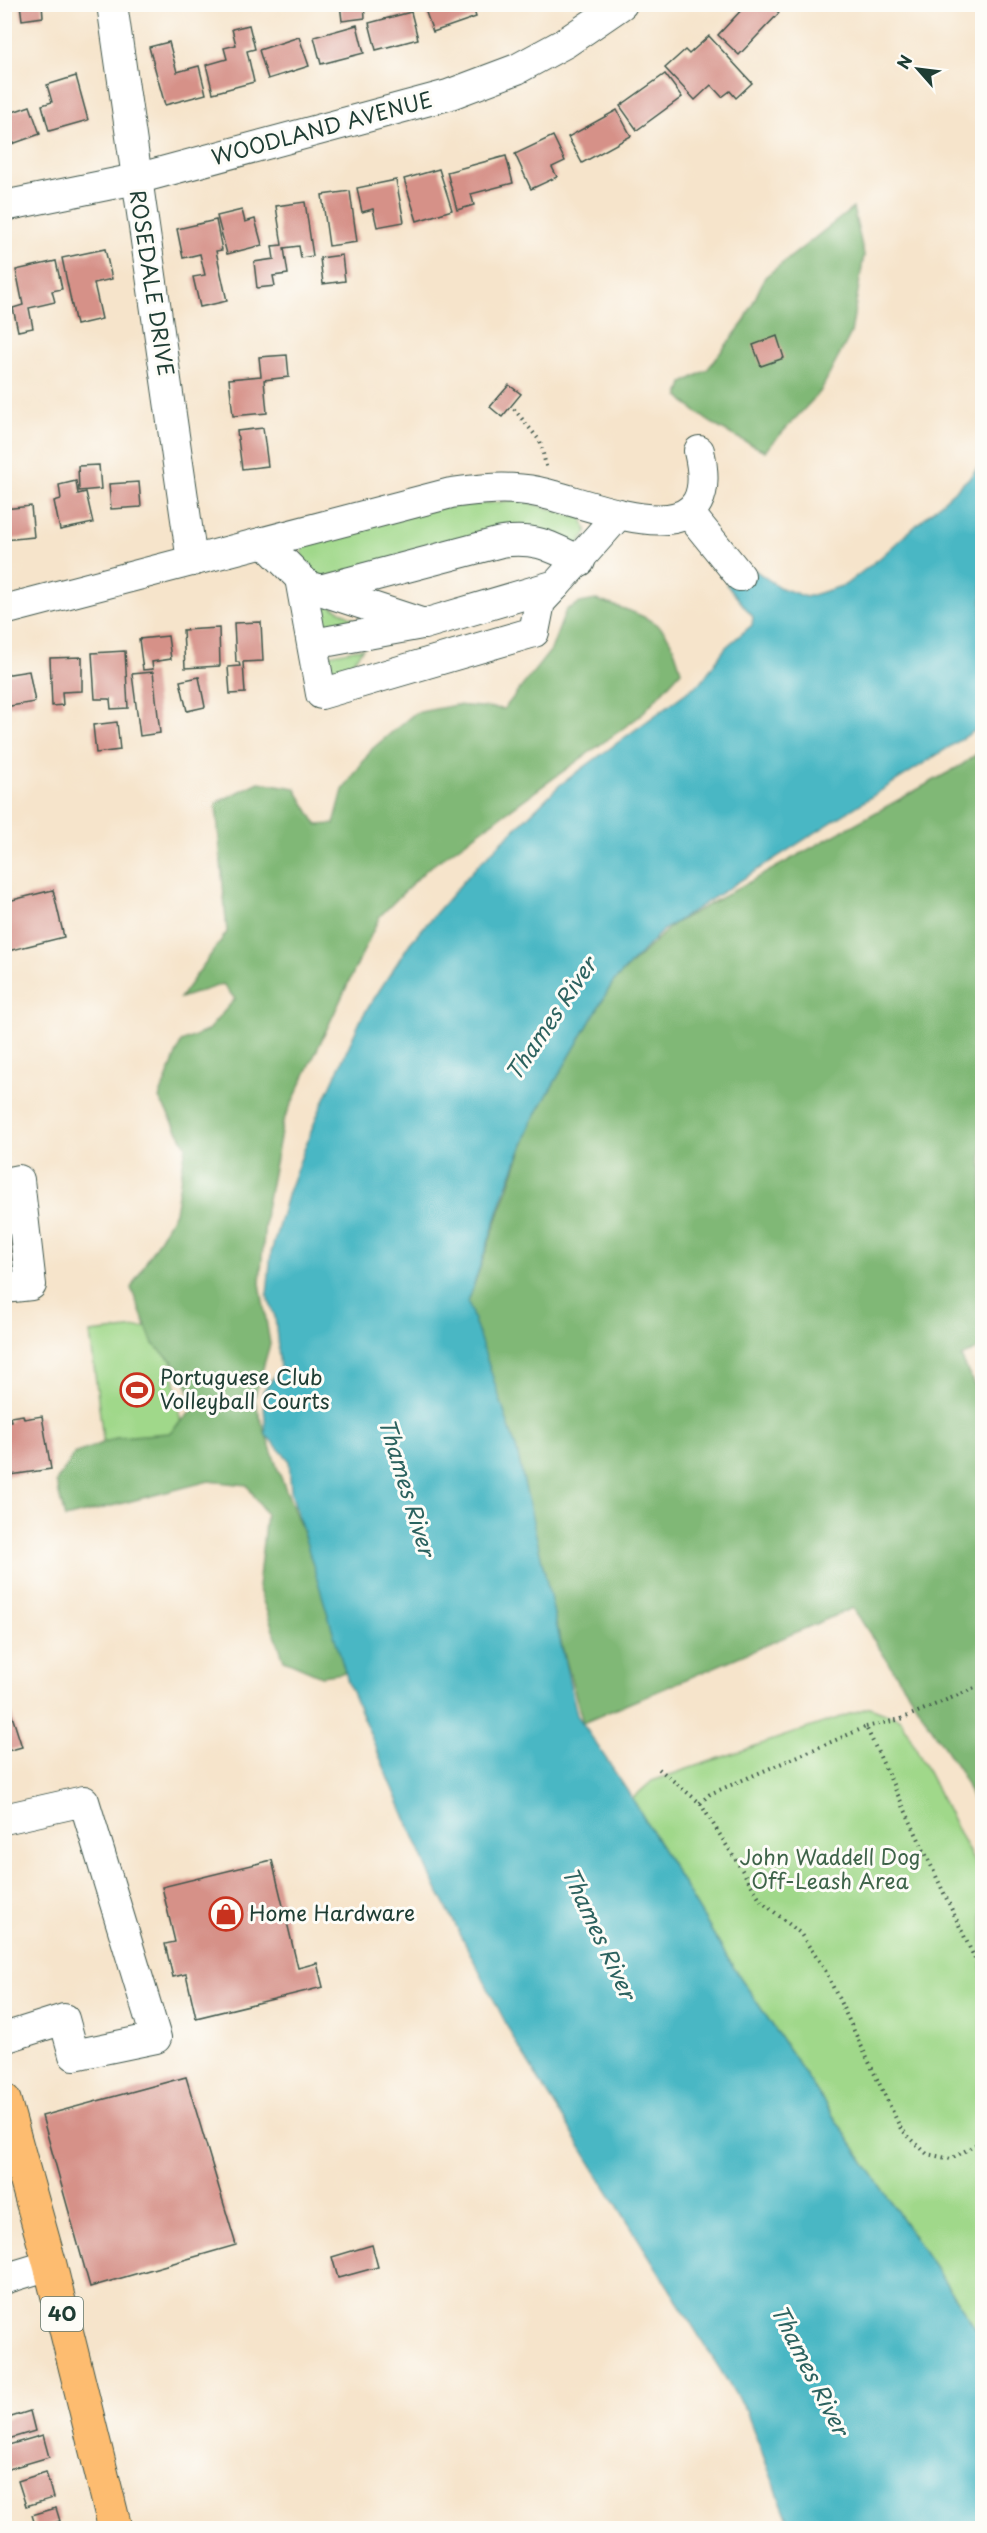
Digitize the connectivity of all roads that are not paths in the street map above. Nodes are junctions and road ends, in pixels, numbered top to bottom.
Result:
1 (112, 4) edge
2 (622, 4) edge
3 (136, 179) junction
4 (4, 206) edge
5 (699, 451) dead end
6 (689, 513) junction
7 (619, 514) junction
8 (264, 542) junction
9 (192, 561) junction
10 (580, 561) junction
11 (740, 576) dead end
12 (310, 584) junction
13 (556, 585) junction
14 (4, 609) edge
15 (424, 624) junction
16 (313, 644) junction
17 (4, 1183) edge
18 (4, 1288) edge
19 (4, 1819) edge
20 (4, 2037) edge
21 (4, 2100) edge
22 (50, 2265) junction
23 (4, 2279) edge
24 (115, 2529) edge

1 - 3 street, ROSEDALE DRIVE
2 - 3 street, WOODLAND AVENUE
3 - 4 street, WOODLAND AVENUE
3 - 9 street, ROSEDALE DRIVE
5 - 6 street
6 - 7 street
6 - 11 street
7 - 8 street
7 - 10 street
8 - 9 street
8 - 12 street
9 - 14 street
10 - 12 street
10 - 13 street
12 - 15 street
12 - 16 street
13 - 15 street
13 - 16 street
15 - 16 street
17 - 18 street
19 - 20 street
21 - 22 main road, 40
22 - 23 street
22 - 24 main road, 40

